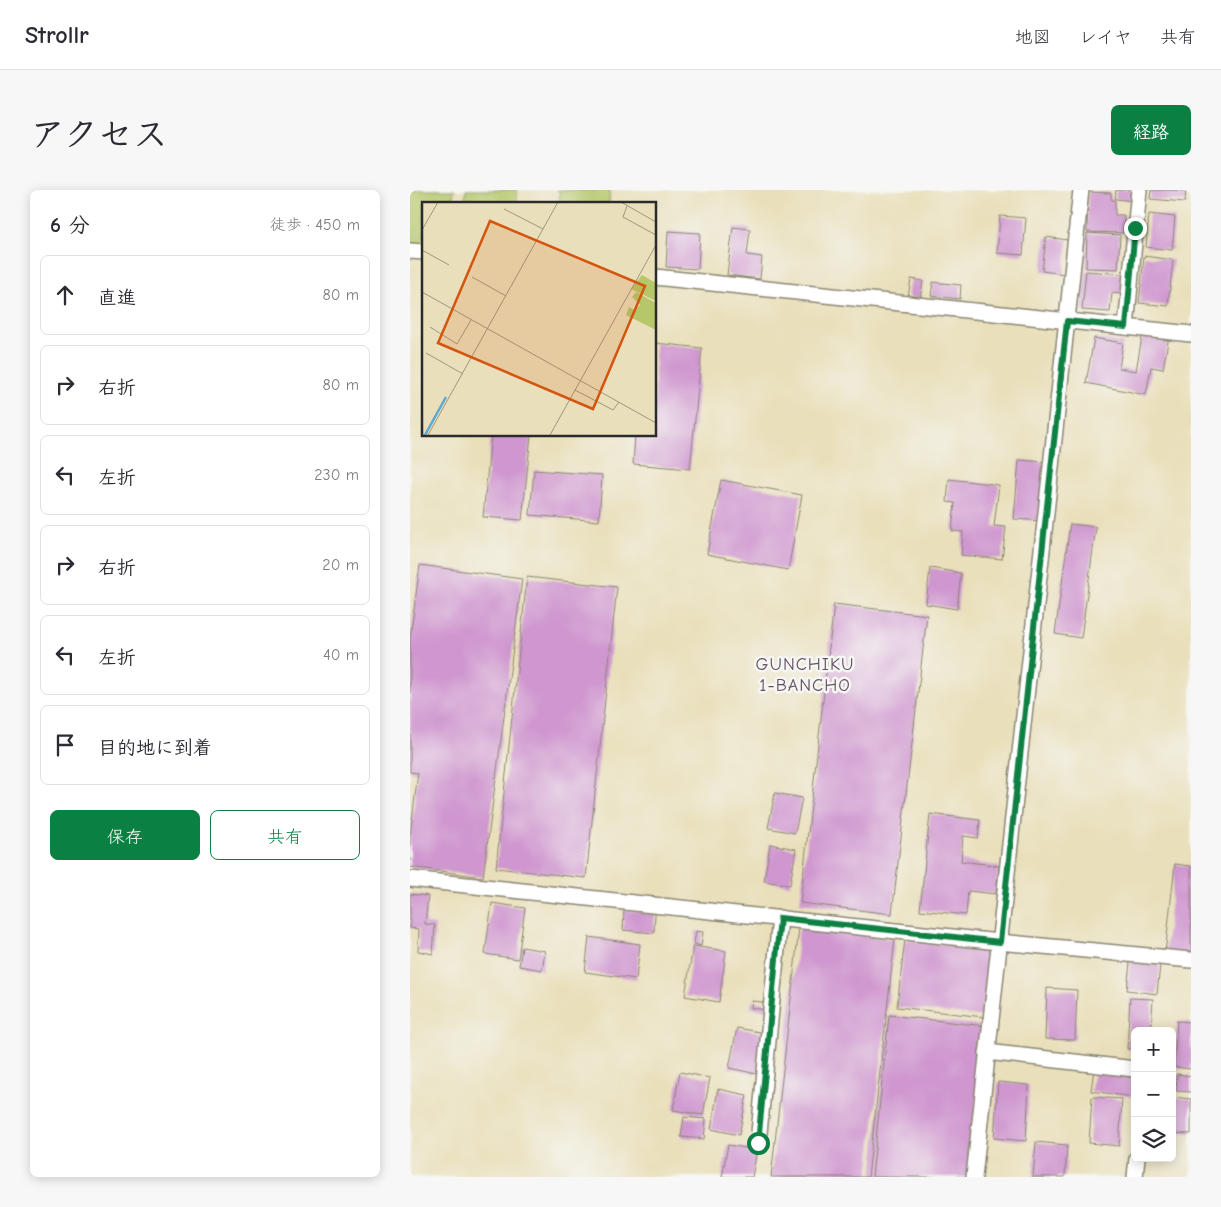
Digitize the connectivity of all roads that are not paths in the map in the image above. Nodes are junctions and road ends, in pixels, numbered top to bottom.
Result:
1 (1081, 190) edge
2 (1139, 190) edge
3 (656, 277) edge
4 (1067, 321) junction
5 (1126, 327) junction
6 (1191, 334) edge
7 (410, 879) edge
8 (780, 918) junction
9 (1000, 942) junction
10 (1191, 960) edge
11 (988, 1052) junction
12 (1131, 1069) edge
13 (758, 1143) dead end
14 (1136, 1162) edge
15 (974, 1177) edge
16 (1134, 1177) edge

1 - 4 street
2 - 5 street
3 - 4 street
4 - 5 street
4 - 9 street
5 - 6 street
7 - 8 street
8 - 9 street
8 - 13 street
9 - 10 street
9 - 11 street
11 - 12 street
11 - 15 street
14 - 16 street

